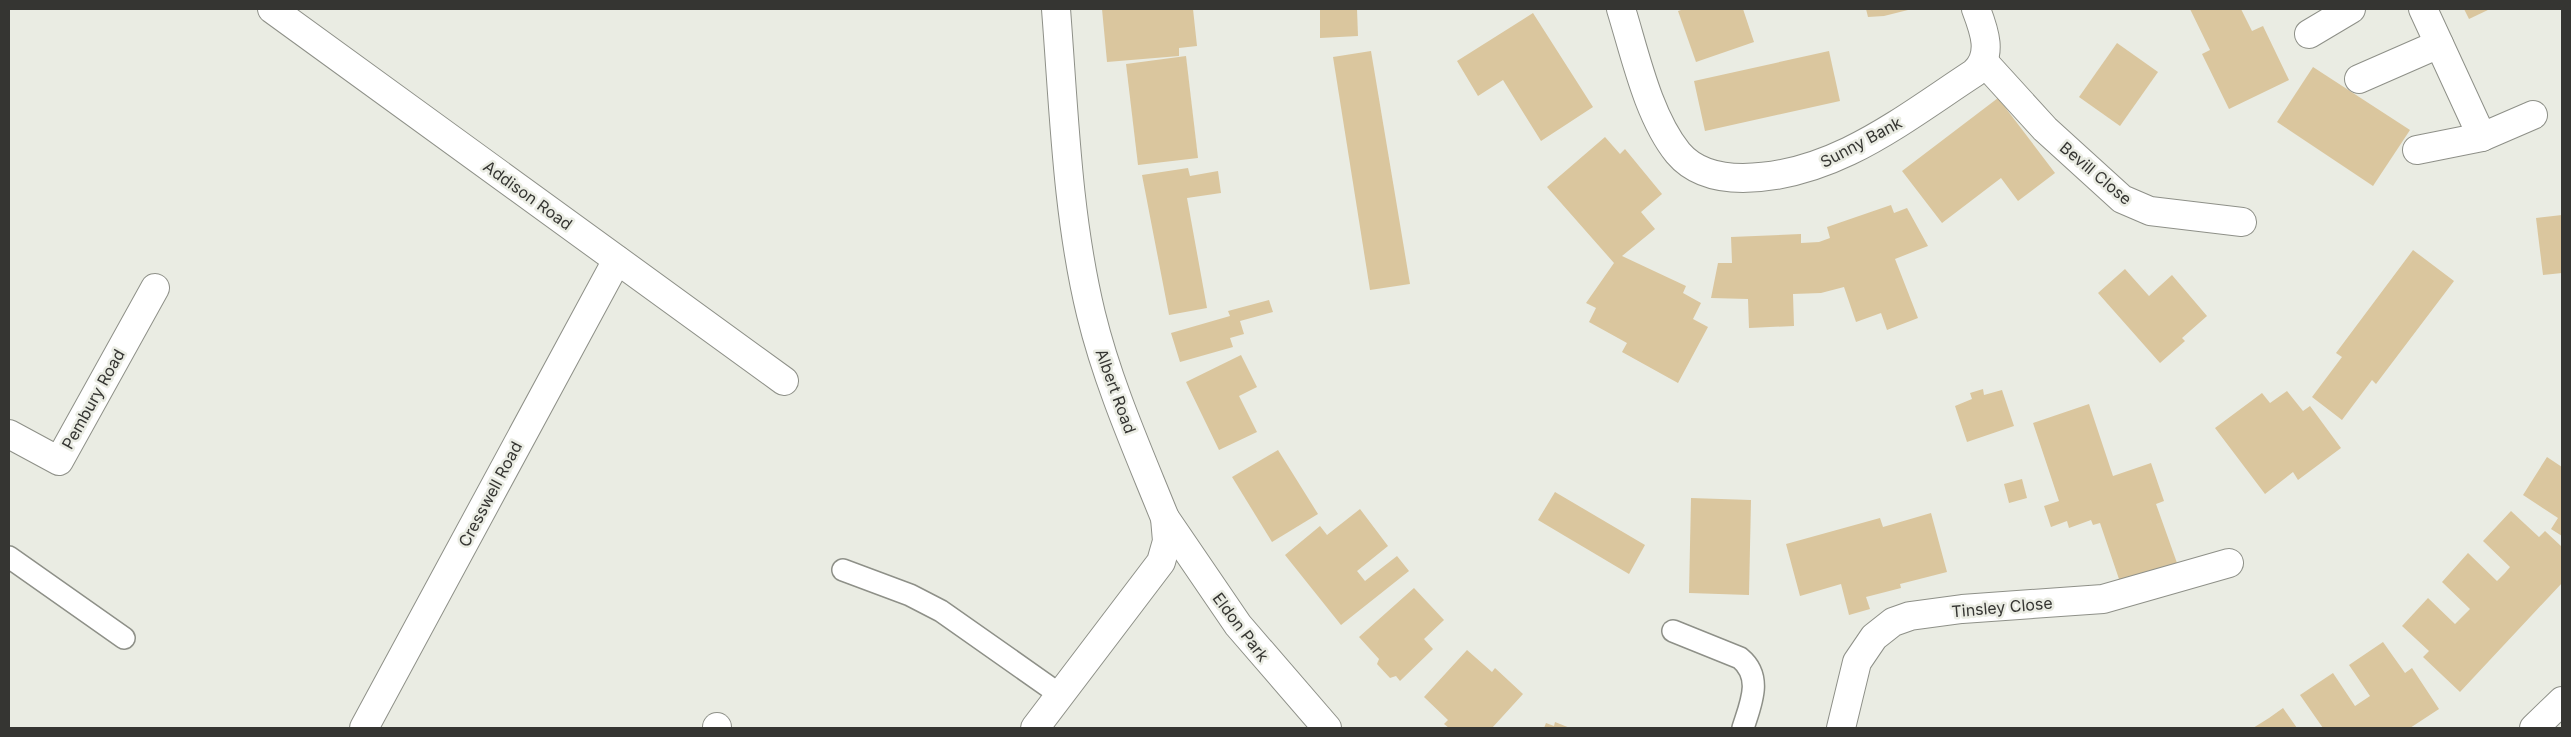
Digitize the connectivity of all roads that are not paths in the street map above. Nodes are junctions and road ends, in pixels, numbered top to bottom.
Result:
1 (272, 9) edge
2 (1056, 9) edge
3 (1621, 9) edge
4 (1976, 9) edge
5 (2351, 9) edge
6 (2423, 9) edge
7 (2310, 34) dead end
8 (2439, 44) junction
9 (1984, 62) junction
10 (2359, 79) dead end
11 (2533, 115) dead end
12 (2482, 137) junction
13 (2416, 150) dead end
14 (2242, 222) dead end
15 (617, 260) junction
16 (155, 288) dead end
17 (784, 382) dead end
18 (9, 434) edge
19 (1165, 518) junction
20 (9, 557) edge
21 (2229, 563) dead end
22 (843, 570) dead end
23 (1673, 631) dead end
24 (124, 638) dead end
25 (1059, 694) junction
26 (2562, 701) edge
27 (1316, 725) edge
28 (364, 728) edge
29 (1035, 728) edge
30 (1743, 728) edge
31 (1842, 728) edge
32 (2534, 728) edge

1 - 15 street, Addison Road
2 - 19 street, Albert Road
3 - 9 street, Sunny Bank
4 - 9 street
5 - 7 street
6 - 8 street
8 - 10 street
8 - 12 street
9 - 14 street, Bevill Close
11 - 12 street
12 - 13 street
15 - 17 street, Addison Road
15 - 28 street, Cresswell Road
16 - 18 street, Pembury Road
19 - 25 street, Albert Road
19 - 27 street, Eldon Park
20 - 24 lane
21 - 31 street, Tinsley Close
22 - 25 lane
23 - 30 lane
25 - 29 street, Albert Road
26 - 32 street

